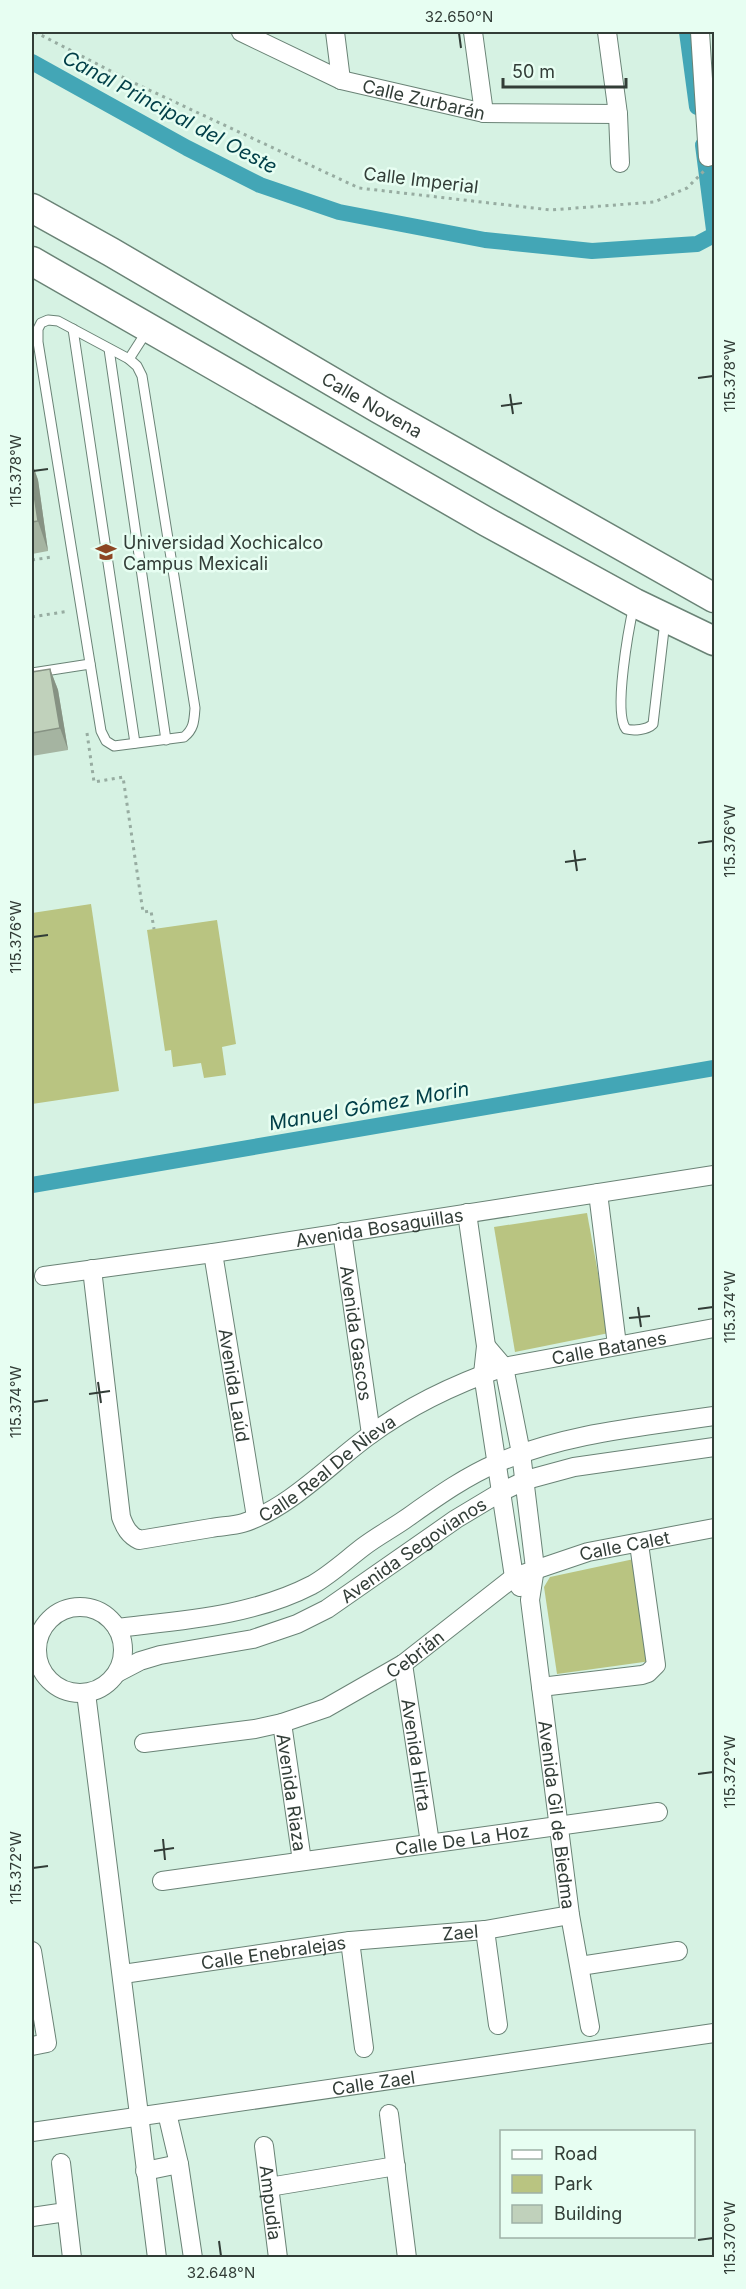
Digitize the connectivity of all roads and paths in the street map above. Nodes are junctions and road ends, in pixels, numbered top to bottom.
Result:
1 (35, 32) edge
2 (241, 32) edge
3 (335, 32) edge
4 (472, 32) edge
5 (607, 32) edge
6 (700, 32) edge
7 (341, 80) junction
8 (484, 113) junction
9 (618, 114) junction
10 (708, 157) joint
11 (620, 163) dead end
12 (32, 208) edge
13 (111, 252) junction
14 (32, 261) edge
15 (87, 292) junction
16 (149, 328) junction
17 (73, 329) junction
18 (109, 349) junction
19 (129, 359) junction
20 (52, 557) dead end
21 (32, 560) edge
22 (714, 598) edge
23 (634, 603) junction
24 (69, 611) dead end
25 (32, 617) edge
26 (665, 617) junction
27 (714, 640) edge
28 (90, 664) junction
29 (32, 673) edge
30 (166, 740) junction
31 (135, 743) junction
32 (94, 782) dead end
33 (154, 929) dead end
34 (714, 1174) edge
35 (598, 1193) junction
36 (467, 1213) junction
37 (342, 1232) junction
38 (213, 1253) junction
39 (92, 1269) junction
40 (44, 1276) dead end
41 (714, 1328) edge
42 (617, 1345) junction
43 (486, 1346) junction
44 (504, 1366) junction
45 (483, 1374) junction
46 (714, 1416) edge
47 (371, 1434) junction
48 (714, 1447) edge
49 (521, 1453) junction
50 (496, 1463) junction
51 (526, 1480) junction
52 (501, 1492) junction
53 (256, 1517) junction
54 (714, 1528) edge
55 (639, 1544) junction
56 (535, 1568) junction
57 (514, 1577) junction
58 (530, 1600) junction
59 (117, 1628) junction
60 (34, 1641) edge
61 (403, 1664) junction
62 (36, 1669) edge
63 (117, 1672) junction
64 (541, 1687) junction
65 (86, 1693) junction
66 (282, 1723) junction
67 (144, 1743) dead end
68 (658, 1812) dead end
69 (557, 1826) junction
70 (430, 1843) junction
71 (302, 1861) junction
72 (162, 1881) dead end
73 (570, 1916) junction
74 (485, 1930) junction
75 (350, 1941) junction
76 (32, 1951) edge
77 (678, 1951) dead end
78 (580, 1966) junction
79 (123, 1974) junction
80 (498, 2025) dead end
81 (590, 2027) dead end
82 (714, 2033) edge
83 (39, 2044) edge
84 (364, 2048) dead end
85 (167, 2113) junction
86 (389, 2114) dead end
87 (139, 2117) junction
88 (32, 2133) edge
89 (264, 2146) dead end
90 (61, 2163) dead end
91 (179, 2164) junction
92 (396, 2166) junction
93 (145, 2171) junction
94 (269, 2187) junction
95 (66, 2212) junction
96 (32, 2217) edge
97 (187, 2223) junction
98 (153, 2228) junction
99 (72, 2258) edge
100 (158, 2258) edge
101 (193, 2258) edge
102 (278, 2258) edge
103 (407, 2258) edge

1 - 10 path, Calle Imperial
2 - 7 street, Calle Zurbarán
3 - 7 street
4 - 8 street
5 - 9 street
6 - 10 street
7 - 8 street, Calle Zurbarán
8 - 9 street, Calle Zurbarán
9 - 11 street
12 - 13 main road, Calle Novena
13 - 15 main road
13 - 22 main road, Calle Novena
14 - 15 main road
15 - 16 main road
16 - 19 lane
16 - 23 main road
17 - 18 lane
17 - 28 lane
17 - 31 lane
18 - 19 lane
18 - 30 lane
19 - 30 lane
20 - 21 path
23 - 26 main road
23 - 26 lane
24 - 25 path
26 - 27 main road
28 - 29 lane
28 - 31 lane
30 - 31 lane
32 - 33 path
34 - 35 street, Avenida Bosaguillas
35 - 36 street, Avenida Bosaguillas
35 - 42 street
36 - 37 street, Avenida Bosaguillas
36 - 43 street, Avenida Gil de Biedma
37 - 38 street, Avenida Bosaguillas
37 - 47 street, Avenida Gascos
38 - 39 street, Avenida Bosaguillas
38 - 53 street, Avenida Laúd
39 - 40 street, Avenida Bosaguillas
39 - 53 street, Calle Real De Nieva
41 - 42 street, Calle Batanes
42 - 44 street, Calle Batanes
43 - 44 street
43 - 45 street, Avenida Gil de Biedma
44 - 45 street, Calle Real De Nieva
44 - 49 street, Avenida Gil de Biedma
45 - 47 street, Calle Real De Nieva
45 - 50 street, Avenida Gil de Biedma
46 - 49 street, Avenida Segovianos
47 - 53 street, Calle Real De Nieva
48 - 51 street, Avenida Segovianos
49 - 50 street, Avenida Segovianos
49 - 51 street, Avenida Gil de Biedma
50 - 52 street, Avenida Gil de Biedma
50 - 59 street, Avenida Segovianos
51 - 52 street, Avenida Segovianos
51 - 56 street, Avenida Gil de Biedma
52 - 57 street, Avenida Gil de Biedma
52 - 63 street, Avenida Segovianos
54 - 55 street, Calle Calet
55 - 56 street, Calle Calet
55 - 64 street
56 - 57 street, Cebrián
56 - 58 street, Avenida Gil de Biedma
57 - 58 street, Avenida Gil de Biedma
57 - 61 street, Cebrián
58 - 64 street, Avenida Gil de Biedma
59 - 60 street
59 - 63 street
60 - 62 street
61 - 66 street, Cebrián
61 - 70 street, Avenida Hirta
62 - 65 street
63 - 65 street
64 - 69 street, Avenida Gil de Biedma
65 - 79 street
66 - 67 street, Cebrián
66 - 71 street, Avenida Riaza
68 - 69 street, Calle De La Hoz
69 - 70 street, Calle De La Hoz
69 - 73 street, Avenida Gil de Biedma
70 - 71 street, Calle De La Hoz
71 - 72 street, Calle De La Hoz
73 - 74 street, Zael
73 - 78 street, Avenida Gil de Biedma
74 - 75 street, Zael
74 - 80 street
75 - 79 street, Calle Enebralejas
75 - 84 street, Calle Enebralejas
76 - 83 street
77 - 78 street
78 - 81 street, Avenida Gil de Biedma
79 - 87 street
82 - 85 street, Calle Zael
85 - 87 street, Calle Zael
85 - 91 street
86 - 92 street
87 - 88 street, Calle Zael
87 - 93 street
89 - 94 street, Ampudia
90 - 95 street
91 - 93 street
91 - 97 street
92 - 94 street
92 - 103 street
93 - 98 street
94 - 102 street, Ampudia
95 - 96 street
95 - 99 street
97 - 98 street
97 - 101 street
98 - 100 street

